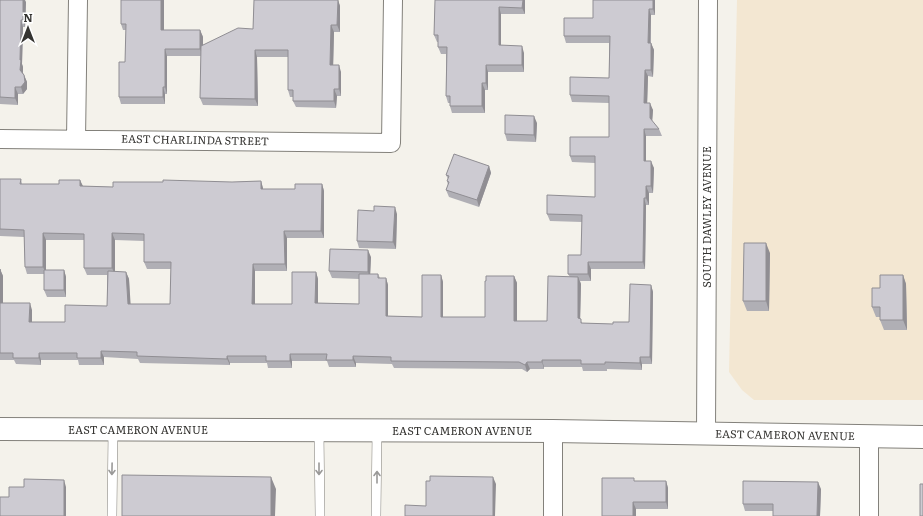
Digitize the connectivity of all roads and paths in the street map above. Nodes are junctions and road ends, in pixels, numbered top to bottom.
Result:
1 (78, 0) edge
2 (393, 0) edge
3 (708, 0) edge
4 (0, 138) edge
5 (76, 139) junction
6 (0, 429) edge
7 (113, 430) junction
8 (319, 430) junction
9 (377, 431) junction
10 (553, 431) junction
11 (706, 434) junction
12 (869, 436) junction
13 (923, 437) edge
14 (112, 516) edge
15 (320, 516) edge
16 (376, 516) edge
17 (553, 516) edge
18 (868, 516) edge

1 - 5 street
2 - 5 street, EAST CHARLINDA STREET
3 - 11 street, SOUTH DAWLEY AVENUE
4 - 5 street, EAST CHARLINDA STREET
6 - 7 main road, EAST CAMERON AVENUE
7 - 8 main road, EAST CAMERON AVENUE
7 -> 14 lane
8 - 9 main road, EAST CAMERON AVENUE
8 -> 15 lane
9 - 10 main road, EAST CAMERON AVENUE
16 -> 9 lane
10 - 11 main road, EAST CAMERON AVENUE
10 - 17 street
11 - 12 main road, EAST CAMERON AVENUE
12 - 13 main road, EAST CAMERON AVENUE
12 - 18 street

